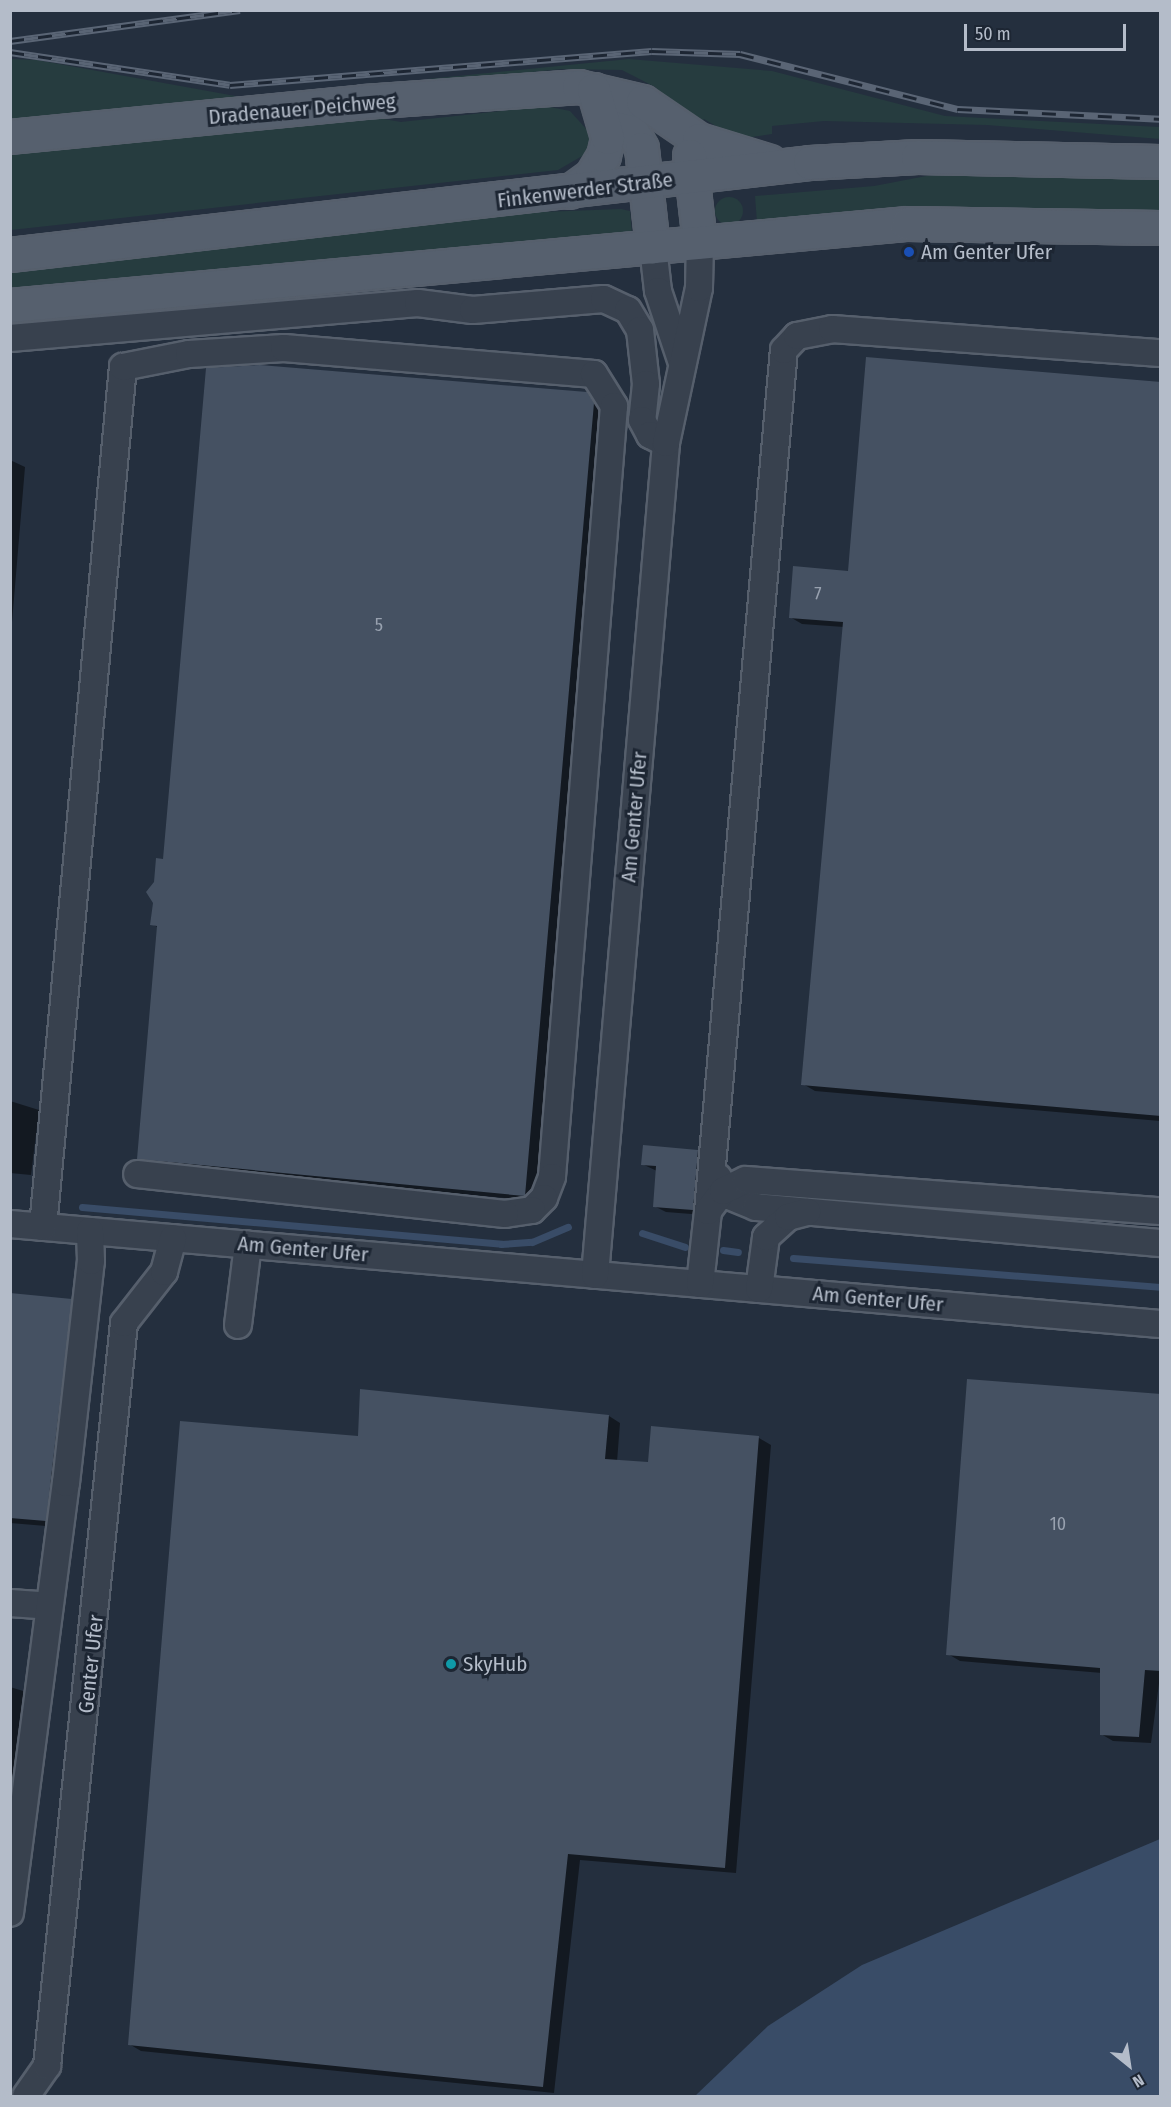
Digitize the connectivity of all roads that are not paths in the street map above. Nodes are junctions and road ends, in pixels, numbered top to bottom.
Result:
1 (594, 89) junction
2 (677, 127) junction
3 (10, 137) edge
4 (1161, 162) edge
5 (786, 166) junction
6 (695, 176) junction
7 (649, 182) junction
8 (570, 192) junction
9 (1161, 228) edge
10 (700, 242) junction
11 (654, 247) junction
12 (10, 255) edge
13 (10, 306) edge
14 (10, 338) edge
15 (1161, 353) edge
16 (681, 361) junction
17 (666, 443) junction
18 (137, 1174) dead end
19 (716, 1201) junction
20 (813, 1211) junction
21 (1161, 1211) edge
22 (10, 1224) edge
23 (43, 1227) junction
24 (90, 1231) junction
25 (172, 1238) junction
26 (1161, 1243) edge
27 (248, 1245) junction
28 (595, 1275) junction
29 (700, 1284) junction
30 (759, 1289) junction
31 (1161, 1324) edge
32 (238, 1325) dead end
33 (10, 1603) edge
34 (49, 1606) junction
35 (10, 1913) edge
36 (27, 2097) edge

1 - 2 main road, Dradenauer Deichweg
1 - 3 main road, Dradenauer Deichweg
1 - 7 main road
1 - 8 main road
2 - 5 main road, Dradenauer Deichweg
2 - 6 main road
4 - 5 main road, Finkenwerder Straße
5 - 6 main road, Finkenwerder Straße
6 - 7 main road, Finkenwerder Straße
6 - 10 main road
7 - 8 main road, Finkenwerder Straße
7 - 11 main road
8 - 12 main road, Finkenwerder Straße
9 - 10 main road
10 - 11 main road
10 - 16 street, Am Genter Ufer
11 - 13 main road
11 - 16 street, Am Genter Ufer
14 - 17 street
15 - 19 street
16 - 17 street, Am Genter Ufer
17 - 28 street, Am Genter Ufer
18 - 23 street
19 - 20 street
19 - 21 street
19 - 29 street
20 - 26 street
20 - 30 street
22 - 23 street, Am Genter Ufer
23 - 24 street, Am Genter Ufer
24 - 25 street, Am Genter Ufer
24 - 34 street
25 - 27 street, Am Genter Ufer
25 - 36 street, Genter Ufer
27 - 28 street, Am Genter Ufer
27 - 32 street
28 - 29 street, Am Genter Ufer
29 - 30 street, Am Genter Ufer
30 - 31 street, Am Genter Ufer
33 - 34 street
34 - 35 street

